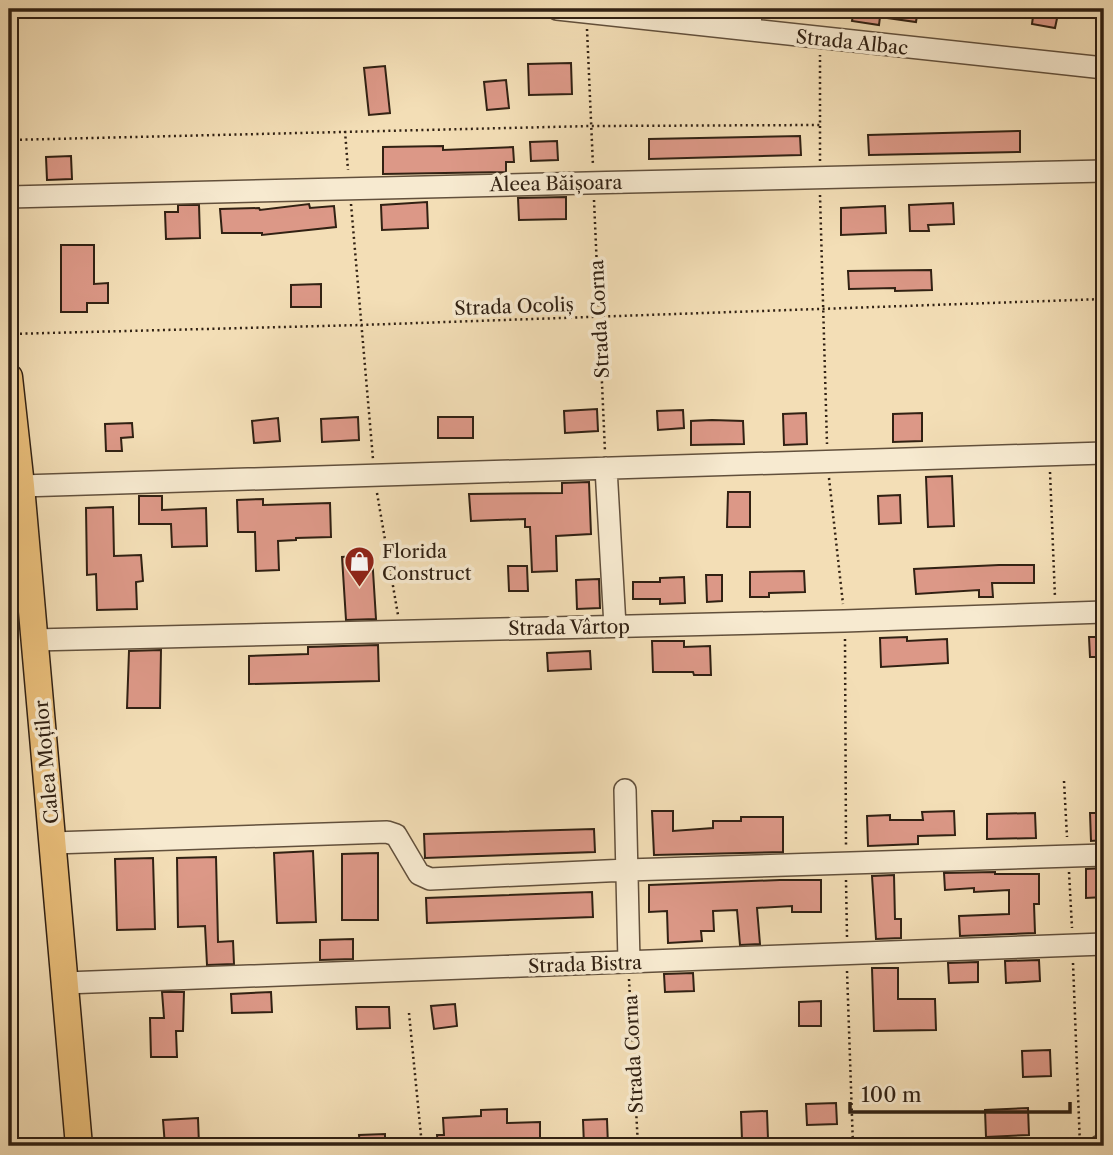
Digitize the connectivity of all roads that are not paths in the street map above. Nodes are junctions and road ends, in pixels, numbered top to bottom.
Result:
1 (557, 9) edge
2 (751, 9) edge
3 (750, 30) junction
4 (1104, 68) edge
5 (1104, 171) edge
6 (9, 197) edge
7 (9, 377) edge
8 (1104, 453) edge
9 (606, 468) junction
10 (21, 486) junction
11 (20, 595) edge
12 (1104, 612) edge
13 (615, 626) junction
14 (34, 640) junction
15 (625, 790) dead end
16 (53, 843) junction
17 (1104, 855) edge
18 (627, 870) junction
19 (1104, 944) edge
20 (628, 962) junction
21 (65, 983) junction
22 (79, 1146) edge

1 - 3 street, Strada Albac
2 - 3 street
3 - 4 street, Strada Albac
5 - 6 street, Aleea Băișoara
7 - 10 main road, Calea Moților
8 - 9 street
9 - 10 street
9 - 13 street
10 - 11 main road, Calea Moților
11 - 14 main road, Calea Moților
12 - 13 street, Strada Vârtop
13 - 14 street, Strada Vârtop
14 - 16 main road, Calea Moților
15 - 18 street
16 - 18 street
16 - 21 main road, Calea Moților
17 - 18 street
18 - 20 street
19 - 20 street, Strada Bistra
20 - 21 street, Strada Bistra
21 - 22 main road, Calea Moților

